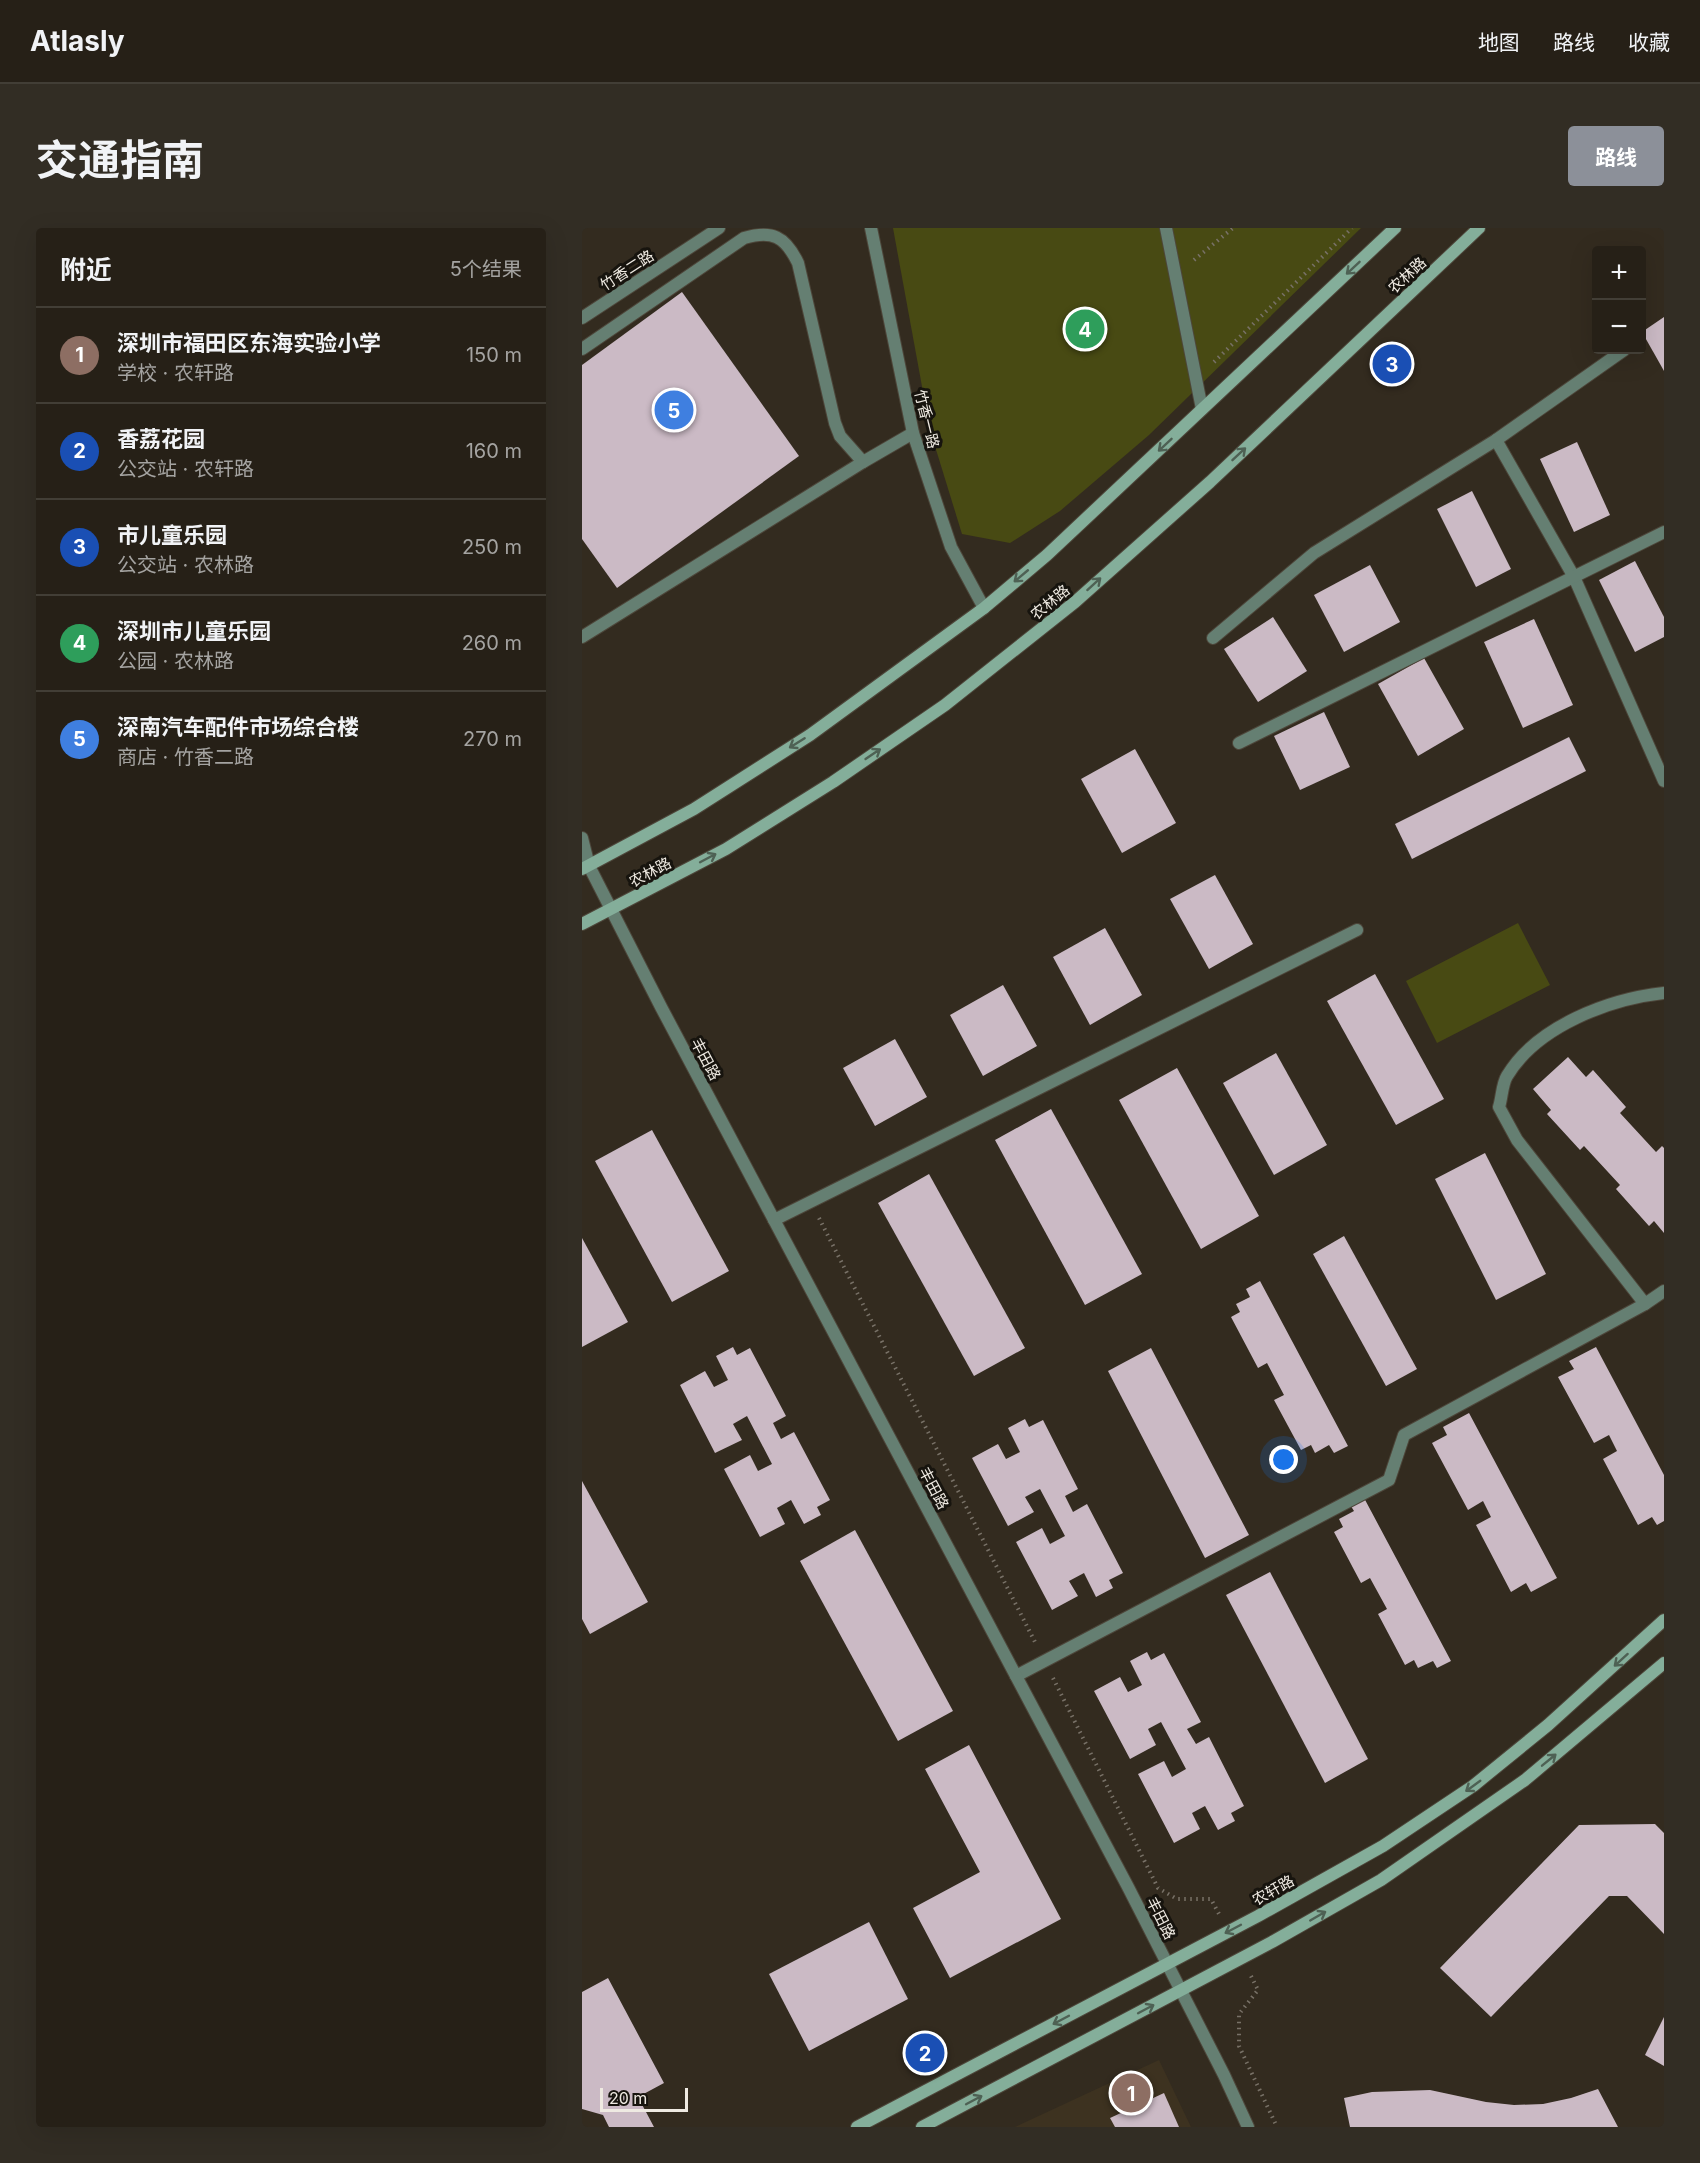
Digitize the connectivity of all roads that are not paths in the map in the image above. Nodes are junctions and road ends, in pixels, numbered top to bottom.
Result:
1 (719, 228) edge
2 (871, 228) edge
3 (1166, 228) edge
4 (1395, 228) edge
5 (1479, 228) edge
6 (582, 318) edge
7 (582, 349) edge
8 (1618, 354) edge
9 (1202, 409) junction
10 (913, 433) junction
11 (1496, 440) junction
12 (863, 462) junction
13 (1664, 532) edge
14 (1574, 577) junction
15 (984, 608) junction
16 (582, 637) edge
17 (1213, 638) dead end
18 (1239, 743) dead end
19 (1664, 781) edge
20 (582, 838) edge
21 (585, 868) edge
22 (609, 910) junction
23 (582, 924) edge
24 (1357, 930) dead end
25 (1664, 993) edge
26 (774, 1220) junction
27 (1664, 1291) edge
28 (1645, 1304) junction
29 (1664, 1620) edge
30 (1664, 1663) edge
31 (1016, 1676) junction
32 (1167, 1964) junction
33 (1181, 1991) junction
34 (857, 2127) edge
35 (922, 2127) edge
36 (1248, 2127) edge

1 - 6 street, 竹香二路
2 - 10 street, 竹香一路
3 - 9 street
4 -> 9 main road
22 -> 5 main road, 农林路
7 - 12 street
8 - 11 street
9 -> 15 main road
10 - 12 street
10 - 15 street, 竹香一路
11 - 14 street
11 - 17 street
12 - 16 street
13 - 14 street
14 - 18 street
14 - 19 street
15 -> 21 main road
20 - 21 street, 丰田路
21 - 22 street, 丰田路
22 - 23 main road, 农林路
22 - 26 street, 丰田路
24 - 26 street
25 - 28 street
26 - 31 street, 丰田路
27 - 28 street
28 - 31 street
29 -> 32 main road, 农轩路
33 -> 30 main road
31 - 32 street, 丰田路
32 - 33 street, 丰田路
32 -> 34 main road, 农轩路
35 -> 33 main road
33 - 36 street, 丰田路

